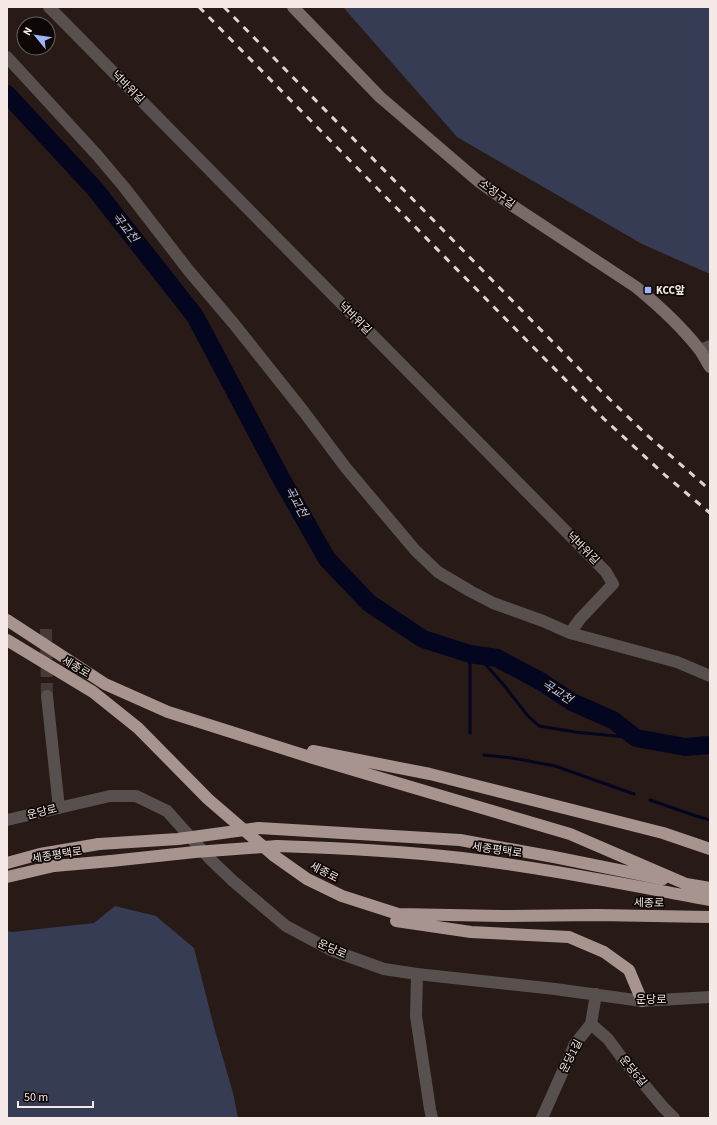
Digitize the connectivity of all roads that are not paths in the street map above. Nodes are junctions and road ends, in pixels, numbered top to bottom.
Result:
1 (49, 7) edge
2 (293, 7) edge
3 (7, 57) edge
4 (705, 348) edge
5 (710, 367) edge
6 (7, 620) edge
7 (570, 633) junction
8 (7, 640) edge
9 (710, 676) edge
10 (48, 696) tunnel mouth
11 (247, 738) junction
12 (58, 808) junction
13 (7, 820) edge
14 (710, 849) edge
15 (7, 863) edge
16 (7, 877) edge
17 (686, 884) junction
18 (710, 888) edge
19 (342, 896) junction
20 (710, 900) edge
21 (710, 917) edge
22 (417, 974) junction
23 (596, 994) junction
24 (710, 997) edge
25 (642, 1001) junction
26 (592, 1024) junction
27 (432, 1118) edge
28 (542, 1118) edge
29 (674, 1118) edge

1 - 7 street, 넉바위길
2 - 4 street, 소정구길
3 - 7 street
4 - 5 street, 소정구길
6 - 11 highway, 세종로
7 - 9 street
8 - 19 highway, 세종로
10 - 12 street
11 - 14 highway
11 - 17 highway, 세종로
12 - 13 street, 운당로
12 - 22 street, 운당로
15 - 17 highway, 세종평택로, bridge
16 - 20 highway, 세종평택로, bridge
17 - 18 highway, 세종로
19 - 21 highway, 세종로
19 - 25 highway
22 - 23 street, 운당로
22 - 27 street
23 - 25 street, 운당로
23 - 26 street
24 - 25 street, 운당로
26 - 28 street, 운당1길
26 - 29 street, 운당6길

